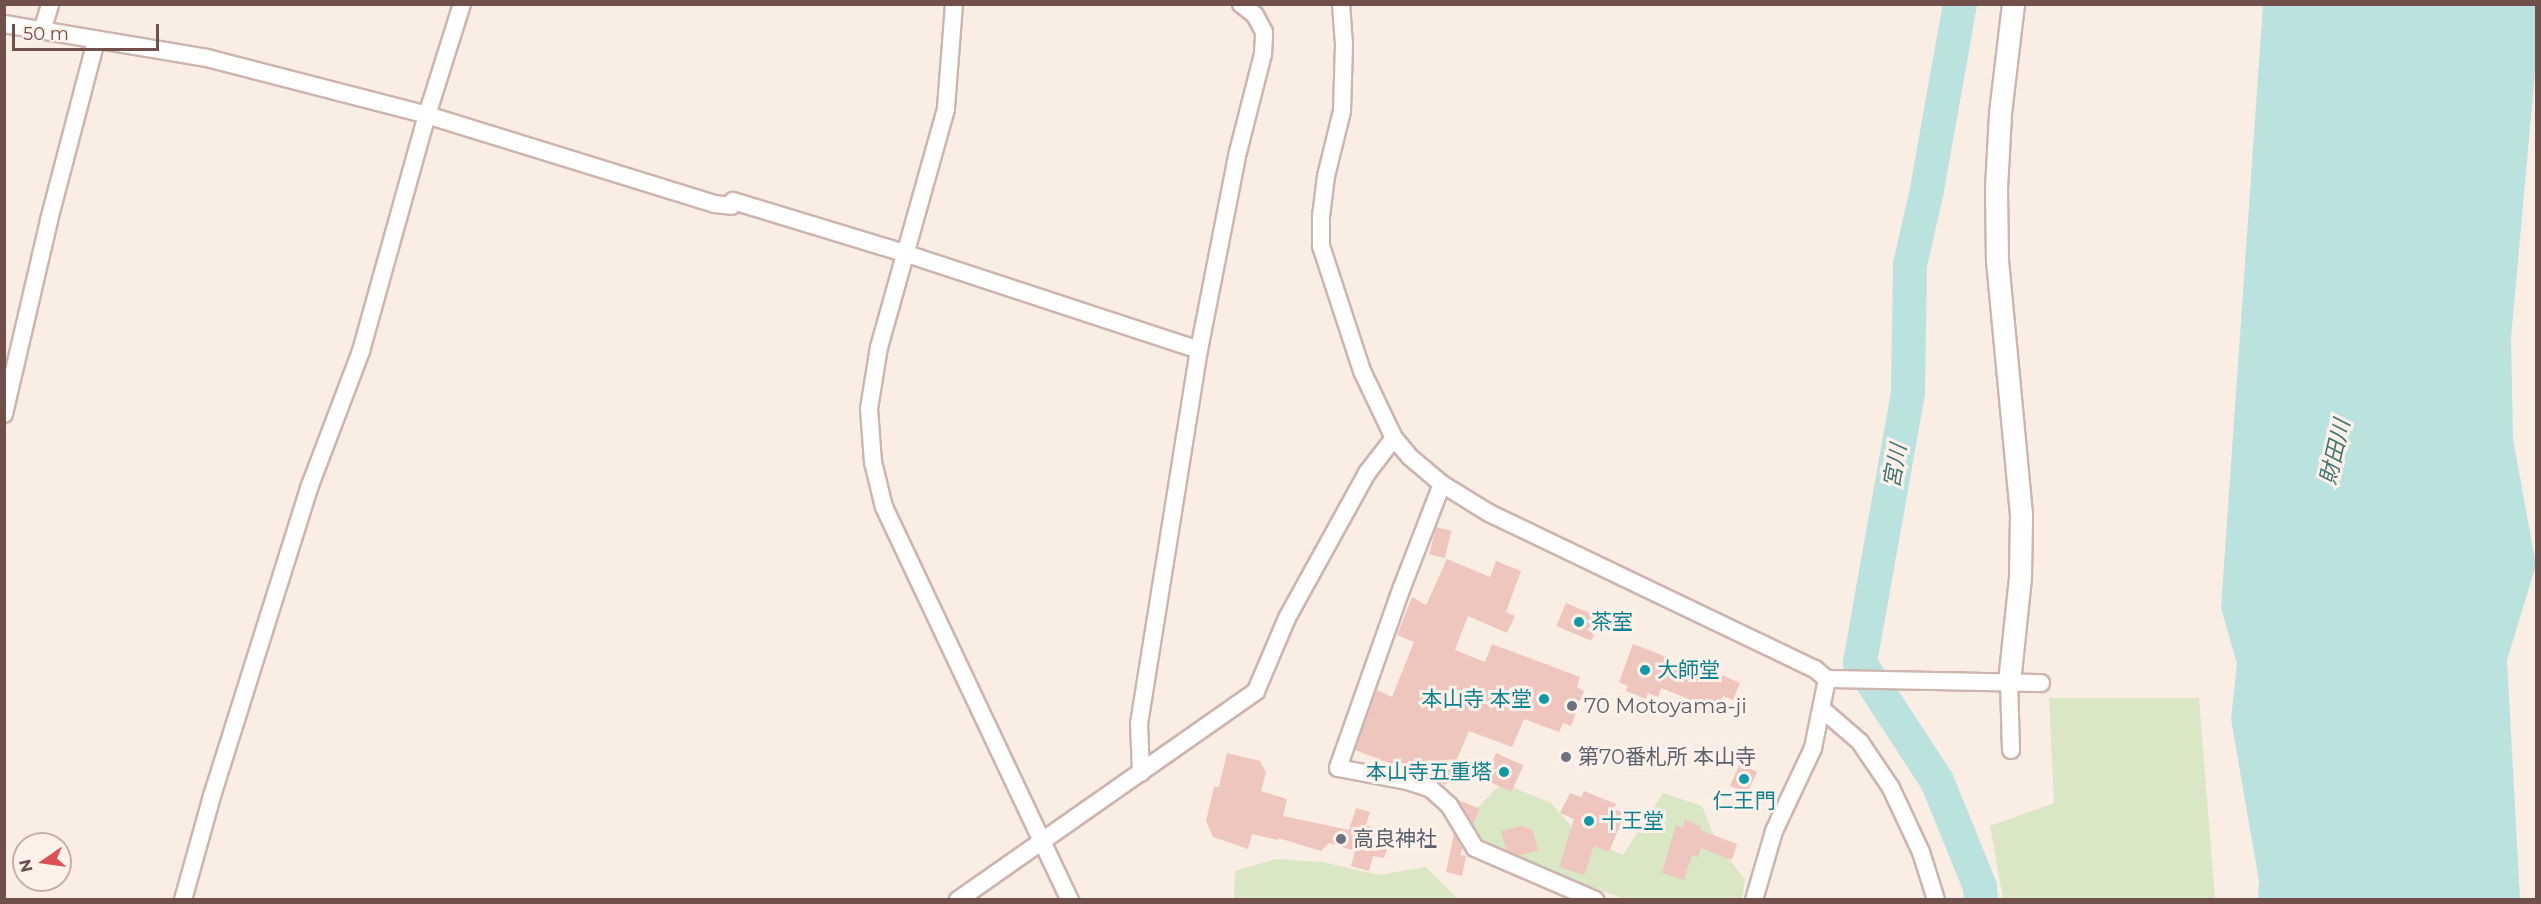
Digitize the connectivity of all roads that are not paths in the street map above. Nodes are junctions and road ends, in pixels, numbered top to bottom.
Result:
1 (50, 4) edge
2 (462, 4) edge
3 (954, 4) edge
4 (1241, 4) edge
5 (1341, 4) edge
6 (2013, 4) edge
7 (4, 24) edge
8 (42, 32) junction
9 (96, 41) junction
10 (427, 115) junction
11 (907, 254) junction
12 (1199, 350) junction
13 (4, 414) edge
14 (1394, 438) junction
15 (1442, 484) junction
16 (1832, 679) junction
17 (2009, 682) junction
18 (2041, 683) dead end
19 (1822, 709) junction
20 (2011, 750) dead end
21 (1141, 773) junction
22 (1042, 839) junction
23 (183, 900) edge
24 (958, 900) edge
25 (1070, 900) edge
26 (1595, 900) edge
27 (1754, 900) edge
28 (1936, 900) edge

1 - 8 street
2 - 10 street
3 - 11 street
4 - 12 street
5 - 14 street
6 - 17 street
7 - 8 street
8 - 9 street
9 - 10 street
9 - 13 street
10 - 11 street
10 - 23 street
11 - 12 street
11 - 22 street
12 - 21 street
14 - 15 street
14 - 21 street
15 - 16 street
15 - 26 street
16 - 17 street
16 - 19 street
17 - 18 street
17 - 20 street
19 - 27 street
19 - 28 street
21 - 22 street
22 - 24 street
22 - 25 street

